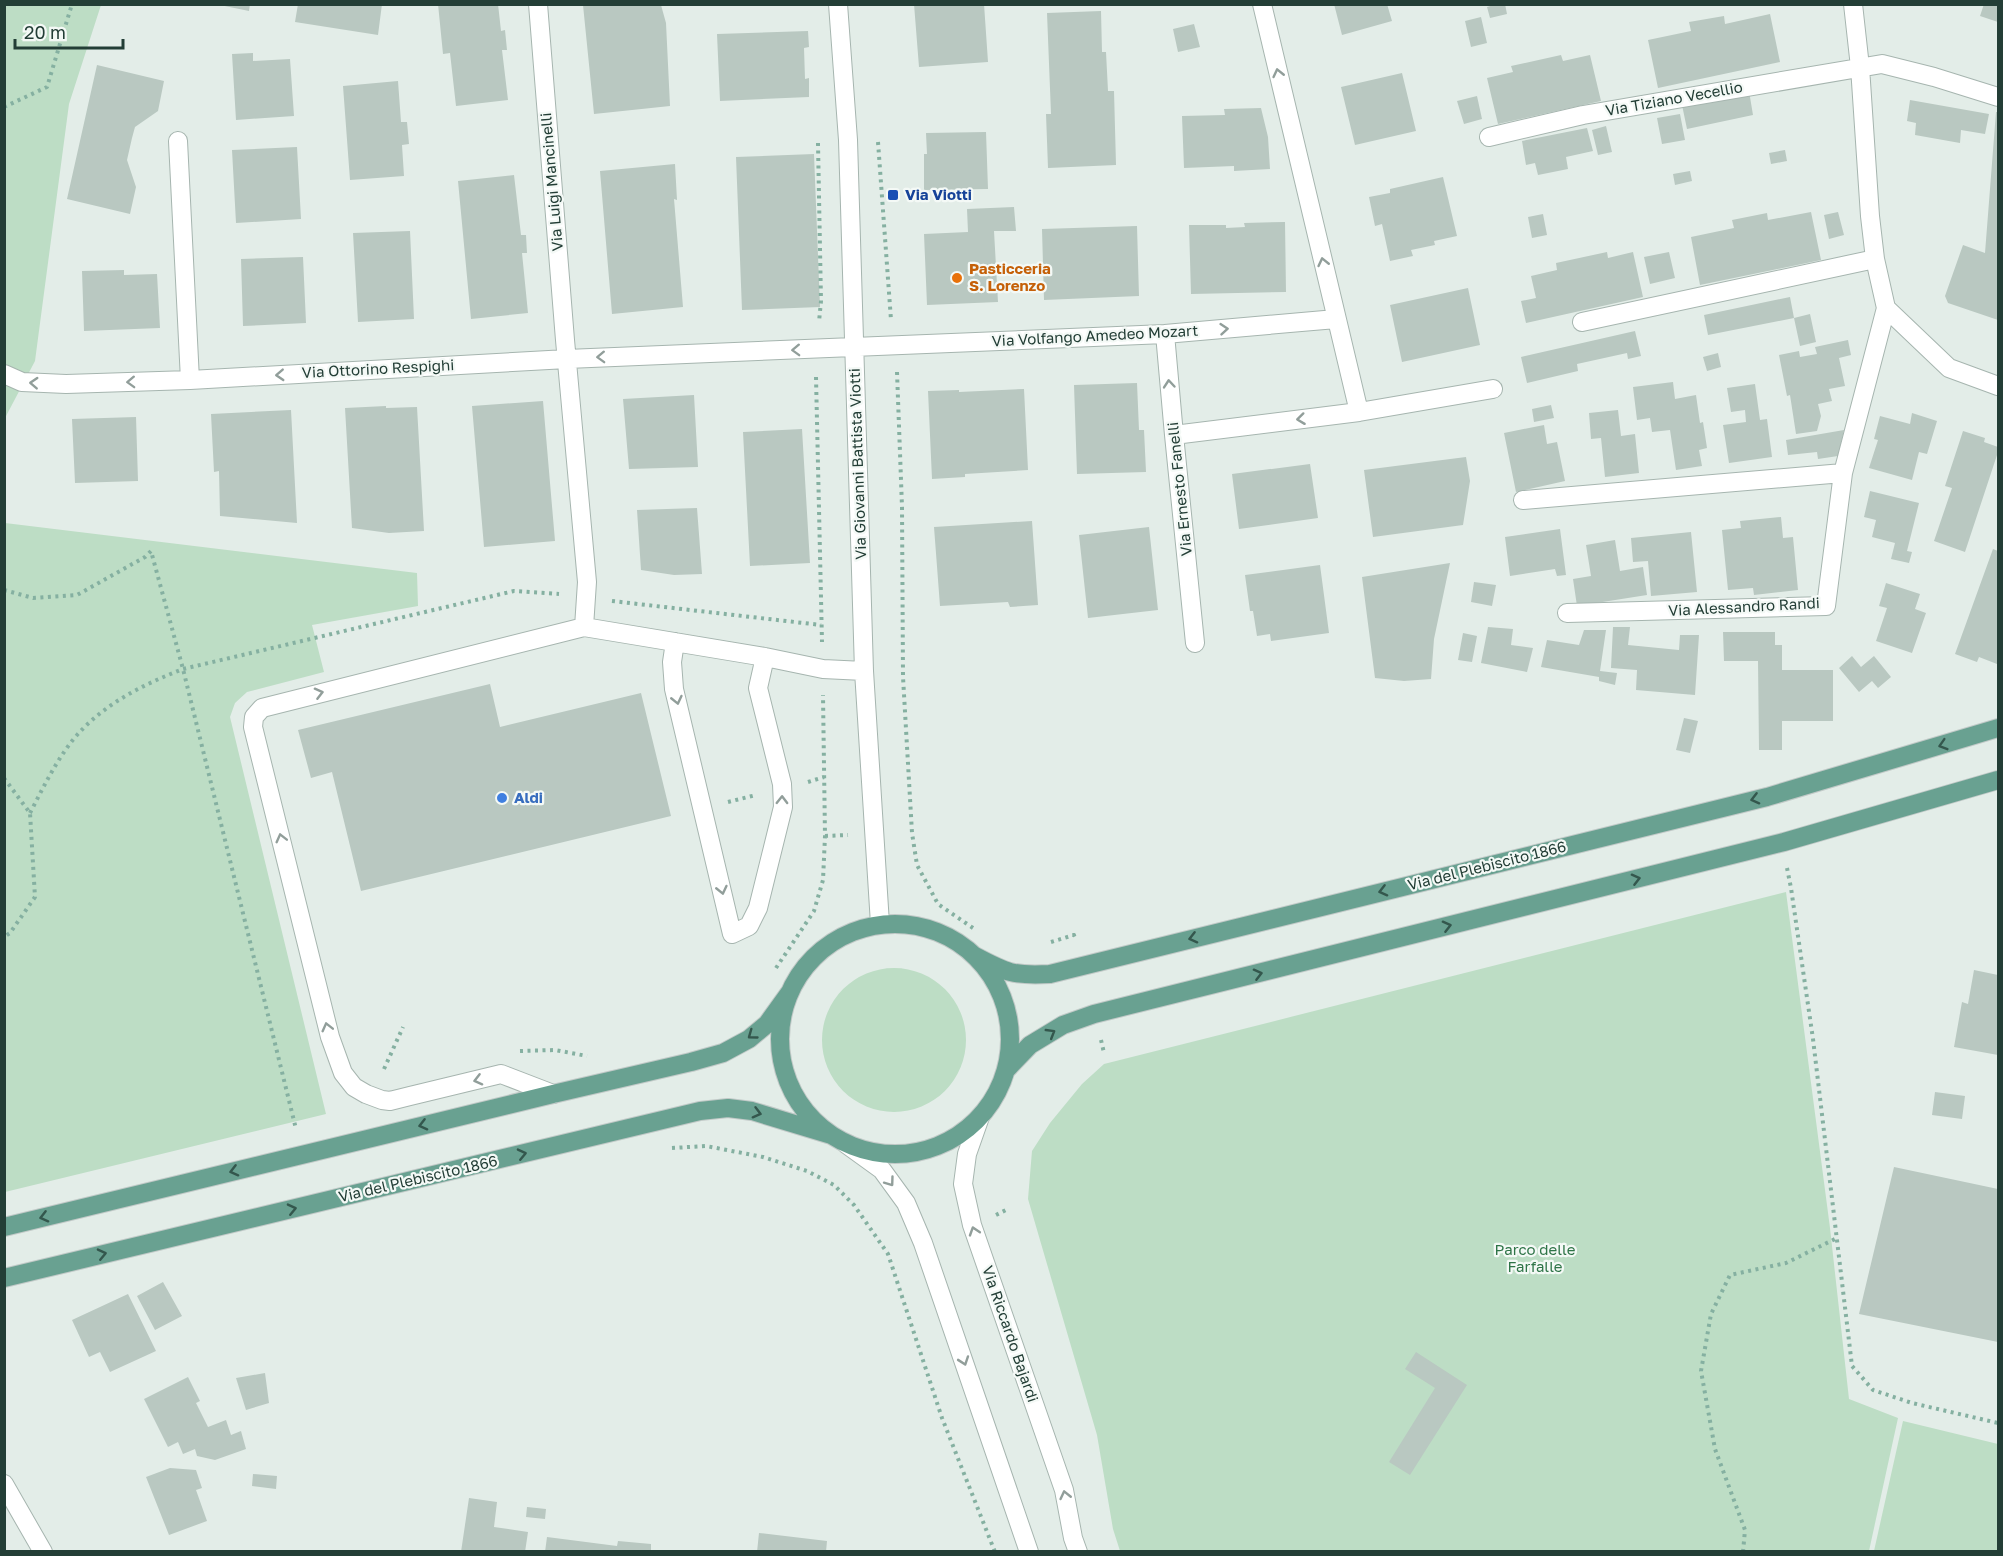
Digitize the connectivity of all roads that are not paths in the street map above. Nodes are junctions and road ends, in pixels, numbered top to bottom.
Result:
1 (538, 4) edge
2 (838, 4) edge
3 (1262, 4) edge
4 (1853, 4) edge
5 (1860, 67) junction
6 (1998, 97) edge
7 (1489, 137) dead end
8 (178, 141) dead end
9 (1875, 259) junction
10 (1886, 308) junction
11 (1336, 319) junction
12 (1582, 322) dead end
13 (1165, 333) junction
14 (854, 347) junction
15 (567, 359) junction
16 (4, 374) edge
17 (190, 380) junction
18 (1998, 386) edge
19 (1494, 389) dead end
20 (1359, 412) junction
21 (1174, 435) junction
22 (1843, 473) junction
23 (1523, 500) dead end
24 (1567, 613) dead end
25 (584, 627) junction
26 (675, 642) junction
27 (1196, 643) dead end
28 (765, 657) junction
29 (864, 671) junction
30 (1998, 728) edge
31 (1998, 780) edge
32 (880, 924) junction
33 (975, 956) junction
34 (790, 992) junction
35 (1006, 1070) junction
36 (553, 1094) junction
37 (980, 1117) junction
38 (839, 1139) junction
39 (4, 1227) edge
40 (4, 1278) edge
41 (4, 1484) edge
42 (43, 1551) edge
43 (1029, 1551) edge
44 (1078, 1551) edge

1 - 15 street, Via Luigi Mancinelli
2 - 14 street, Via Giovanni Battista Viotti
11 -> 3 street
4 - 5 street
5 - 6 street, Via Tiziano Vecellio
5 - 7 street, Via Tiziano Vecellio
5 - 9 street
8 - 17 street
9 - 10 street
9 - 12 street
10 - 18 street
10 - 22 street, Via Alessandro Randi
13 -> 11 street, Via Volfango Amedeo Mozart
11 - 20 street
13 - 14 street, Via Volfango Amedeo Mozart
21 -> 13 street, Via Ernesto Fanelli
14 -> 15 street, Via Ottorino Respighi
14 - 29 street, Via Giovanni Battista Viotti
15 -> 17 street, Via Ottorino Respighi
15 - 25 street
17 -> 16 street, Via Ottorino Respighi
19 - 20 street
20 -> 21 street
21 - 27 street, Via Ernesto Fanelli
22 - 23 street
22 - 24 street, Via Alessandro Randi
25 - 26 street
36 -> 25 street
26 - 28 street
26 -> 28 street
28 - 29 street
29 - 32 street, Via Giovanni Battista Viotti
30 -> 33 main road, Via del Plebiscito 1866
35 -> 31 main road
32 - 33 main road
32 - 34 main road
33 - 35 main road
34 -> 36 main road
34 - 38 main road
35 - 37 main road, Via del Plebiscito 1866
36 -> 39 main road
37 - 38 main road, Via del Plebiscito 1866
44 -> 37 street, Via Riccardo Bajardi
40 -> 38 main road, Via del Plebiscito 1866
38 -> 43 street
41 - 42 street

